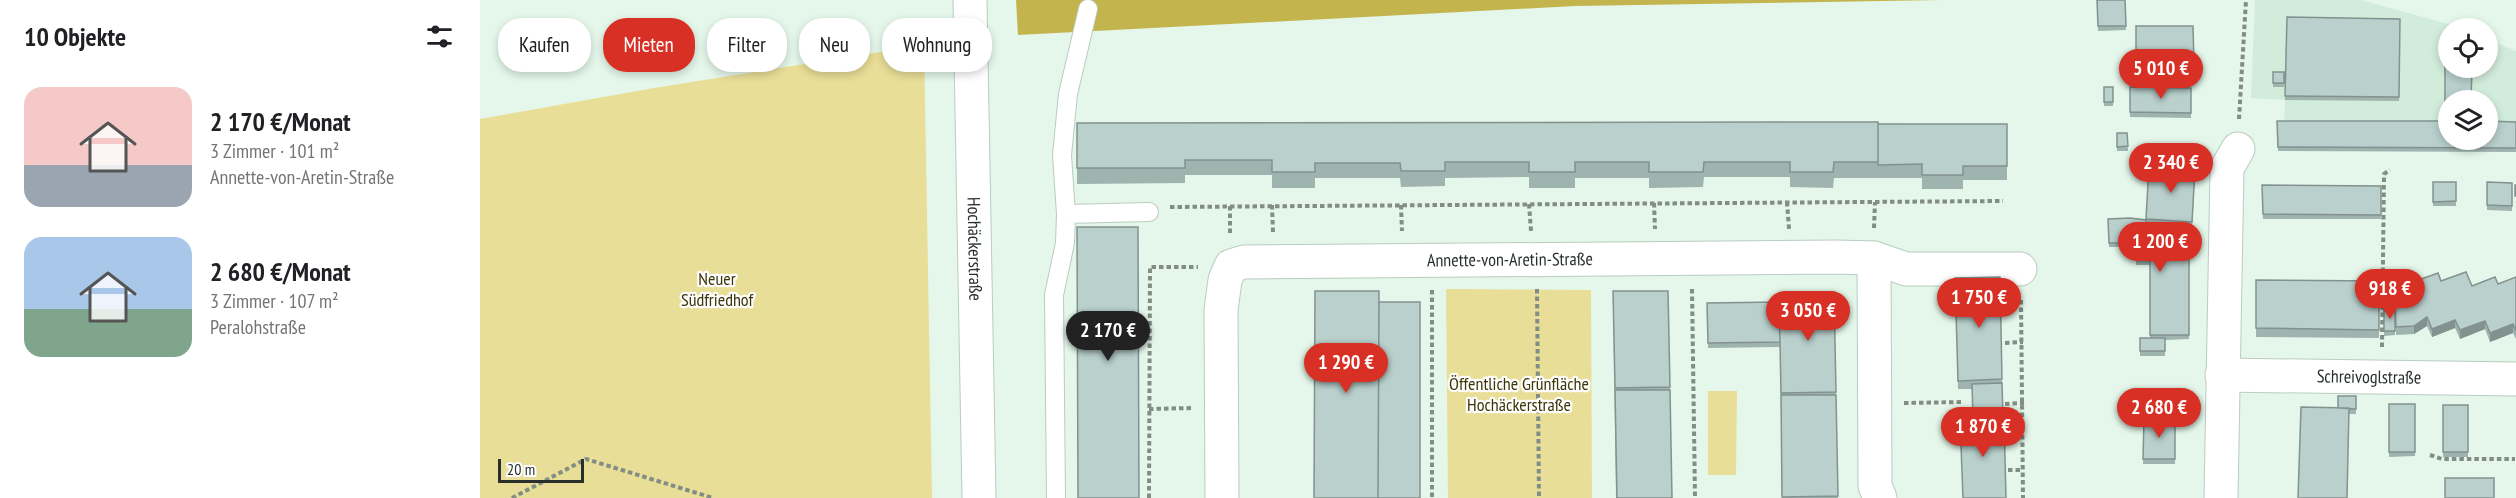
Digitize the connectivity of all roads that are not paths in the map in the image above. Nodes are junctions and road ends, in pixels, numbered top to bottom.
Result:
1 (970, 0) edge
2 (1088, 9) dead end
3 (2238, 149) road end
4 (1149, 212) road end
5 (1066, 214) junction
6 (1874, 258) junction
7 (2020, 269) road end
8 (2222, 375) junction
9 (2516, 379) edge
10 (979, 498) edge
11 (1056, 498) edge
12 (1222, 498) edge
13 (1880, 498) edge
14 (2221, 498) edge

1 - 10 street, Hochäckerstraße
2 - 5 lane
3 - 8 street
4 - 5 lane
5 - 11 lane
6 - 7 street, Annette-von-Aretin-Straße
6 - 12 street, Annette-von-Aretin-Straße
6 - 13 street
8 - 9 street, Schreivoglstraße
8 - 14 street

